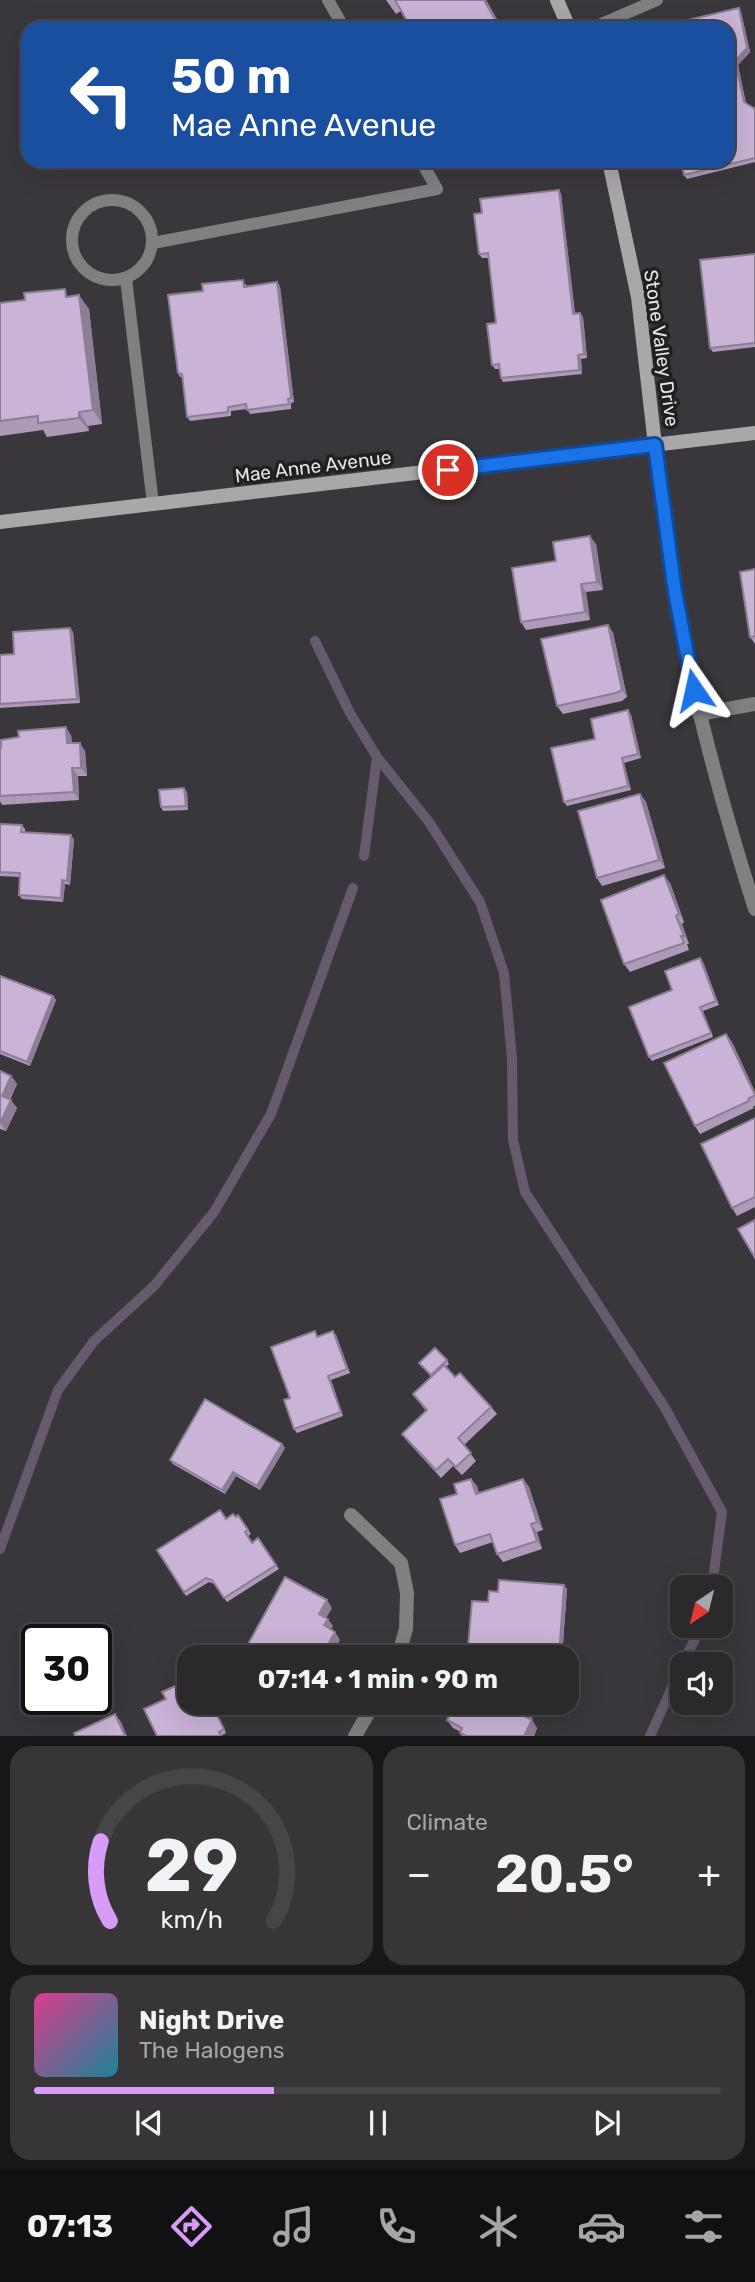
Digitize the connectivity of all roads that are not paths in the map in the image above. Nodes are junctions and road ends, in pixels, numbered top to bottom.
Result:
1 (328, 0) edge
2 (557, 0) edge
3 (657, 0) edge
4 (340, 21) edge
5 (566, 21) edge
6 (608, 21) edge
7 (425, 168) edge
8 (610, 168) edge
9 (153, 243) junction
10 (126, 279) junction
11 (755, 433) edge
12 (655, 445) junction
13 (153, 504) junction
14 (0, 522) edge
15 (755, 704) edge
16 (699, 715) junction
17 (755, 909) edge
18 (351, 1515) dead end
19 (401, 1645) edge
20 (367, 1715) edge
21 (355, 1736) edge

1 - 4 lane
2 - 5 main road
3 - 6 lane
7 - 9 lane
8 - 12 main road, Stone Valley Drive
9 - 10 lane
9 - 10 lane
10 - 13 lane
11 - 12 main road, Mae Anne Avenue
12 - 13 main road, Mae Anne Avenue
12 - 16 street, Stone Valley Drive
13 - 14 main road, Mae Anne Avenue
15 - 16 street
16 - 17 street, Stone Valley Drive
18 - 19 street
20 - 21 street

